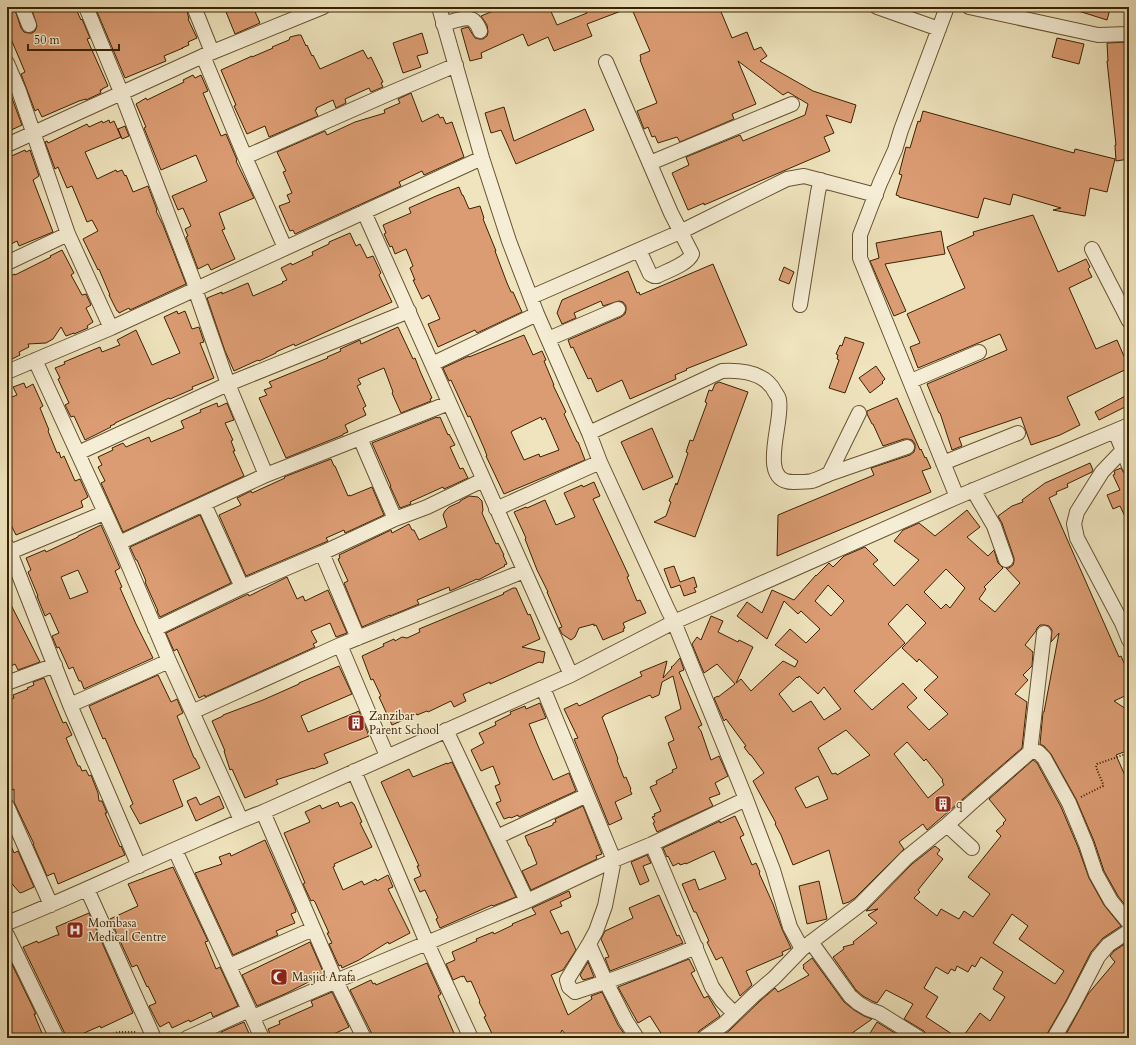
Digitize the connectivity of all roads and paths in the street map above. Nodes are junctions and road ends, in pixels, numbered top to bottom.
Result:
1 (22, 7) edge
2 (86, 7) edge
3 (194, 7) edge
4 (439, 7) edge
5 (877, 7) edge
6 (947, 7) edge
7 (969, 7) edge
8 (315, 8) edge
9 (989, 9) edge
10 (443, 24) junction
11 (29, 25) dead end
12 (939, 29) junction
13 (480, 31) dead end
14 (1129, 34) edge
15 (208, 54) junction
16 (606, 62) dead end
17 (7, 63) edge
18 (456, 65) junction
19 (121, 92) junction
20 (792, 104) dead end
21 (33, 133) junction
22 (7, 145) edge
23 (245, 157) junction
24 (482, 158) junction
25 (650, 163) junction
26 (822, 180) junction
27 (876, 195) junction
28 (364, 212) junction
29 (680, 232) junction
30 (68, 234) junction
31 (285, 248) junction
32 (1092, 249) dead end
33 (639, 250) junction
34 (7, 263) edge
35 (195, 289) junction
36 (531, 297) junction
37 (800, 305) dead end
38 (618, 309) dead end
39 (409, 311) junction
40 (537, 314) junction
41 (1129, 321) edge
42 (111, 328) junction
43 (548, 339) junction
44 (978, 352) dead end
45 (35, 360) junction
46 (432, 364) junction
47 (7, 372) edge
48 (911, 381) junction
49 (228, 384) junction
50 (449, 402) junction
51 (859, 413) dead end
52 (1129, 425) edge
53 (1115, 431) junction
54 (589, 433) junction
55 (1018, 433) dead end
56 (360, 438) junction
57 (907, 447) dead end
58 (1123, 450) junction
59 (78, 453) junction
60 (600, 462) junction
61 (944, 463) junction
62 (1129, 466) edge
63 (830, 474) junction
64 (266, 475) junction
65 (483, 480) junction
66 (974, 490) junction
67 (957, 497) junction
68 (204, 504) junction
69 (496, 509) junction
70 (104, 513) junction
71 (396, 519) junction
72 (119, 544) junction
73 (8, 549) edge
74 (322, 553) junction
75 (1006, 560) dead end
76 (524, 571) junction
77 (242, 587) junction
78 (674, 622) junction
79 (155, 629) junction
80 (1044, 633) dead end
81 (358, 638) junction
82 (1129, 640) edge
83 (340, 645) junction
84 (168, 661) junction
85 (55, 666) junction
86 (571, 675) junction
87 (7, 683) edge
88 (543, 688) junction
89 (70, 705) junction
90 (192, 712) junction
91 (446, 730) junction
92 (1030, 752) junction
93 (1129, 753) edge
94 (388, 756) junction
95 (354, 771) junction
96 (587, 795) junction
97 (746, 799) junction
98 (1069, 803) junction
99 (7, 806) edge
100 (263, 812) junction
101 (241, 820) junction
102 (947, 826) junction
103 (497, 837) junction
104 (652, 844) junction
105 (972, 848) dead end
106 (175, 850) junction
107 (614, 860) junction
108 (139, 866) junction
109 (87, 889) junction
110 (527, 901) junction
111 (51, 905) junction
112 (7, 924) edge
113 (314, 929) junction
114 (1128, 931) edge
115 (7, 935) edge
116 (427, 943) junction
117 (589, 944) junction
118 (806, 946) junction
119 (696, 947) junction
120 (229, 966) junction
121 (336, 981) junction
122 (606, 982) junction
123 (734, 1013) junction
124 (251, 1014) junction
125 (152, 1035) edge
126 (57, 1038) edge
127 (99, 1038) edge
128 (187, 1038) edge
129 (262, 1038) edge
130 (364, 1038) edge
131 (471, 1038) edge
132 (637, 1038) edge
133 (704, 1038) edge
134 (919, 1038) edge
135 (1054, 1038) edge

1 - 11 street
2 - 19 street
3 - 15 street
4 - 10 street
5 - 12 street
6 - 12 street
7 - 9 street
8 - 15 street
9 - 14 street
10 - 13 street
10 - 18 street
12 - 27 street
15 - 19 street
15 - 23 street
16 - 25 street
17 - 21 street
18 - 23 street
18 - 24 street
19 - 21 street
19 - 35 street
20 - 25 street
21 - 22 street
21 - 30 street
23 - 31 street
24 - 28 street
24 - 36 street
25 - 29 street
26 - 27 street
26 - 29 street
26 - 37 street
27 - 48 street
28 - 31 street
28 - 39 street
29 - 33 street
29 - 33 street
30 - 34 street
30 - 42 street
31 - 35 street
32 - 41 street
33 - 36 street
35 - 42 street
35 - 49 street
36 - 40 street
38 - 43 street
39 - 46 street
39 - 49 street
40 - 43 street
40 - 46 street
42 - 45 street
43 - 54 street
44 - 48 street
45 - 47 street
45 - 59 street
46 - 50 street
48 - 61 street
49 - 59 street
49 - 64 street
50 - 56 street
50 - 65 street
51 - 63 street
52 - 53 street
53 - 58 street
53 - 66 street
54 - 60 street
54 - 63 street
55 - 61 street
56 - 64 street
56 - 71 street
57 - 63 street
58 - 62 street
58 - 82 street
59 - 70 street
60 - 69 street
60 - 78 street
61 - 67 street
64 - 68 street
65 - 69 street
65 - 71 street
66 - 67 street
66 - 75 street
67 - 78 street
68 - 72 street
68 - 77 street
69 - 76 street
70 - 72 street
70 - 73 street
71 - 74 street
72 - 79 street
73 - 85 street
74 - 77 street
74 - 81 street
76 - 81 street
76 - 86 street
77 - 79 street
78 - 86 street
78 - 97 street
79 - 84 street
80 - 92 street
81 - 83 street
83 - 90 street
83 - 94 street
84 - 89 street
84 - 90 street
85 - 87 street
85 - 89 street
86 - 88 street
88 - 91 street
88 - 96 street
89 - 108 street
90 - 101 street
91 - 94 street
91 - 103 street
92 - 98 street
92 - 102 street
93 - 98 path
94 - 95 street
95 - 100 street
95 - 116 street
96 - 103 street
96 - 107 street
97 - 104 street
97 - 118 street
98 - 114 street
99 - 111 street
100 - 101 street
100 - 113 street
101 - 106 street
102 - 105 street
102 - 118 street
103 - 110 street
104 - 107 street
104 - 119 street
106 - 108 street
106 - 120 street
107 - 110 street
107 - 117 street
108 - 109 street
109 - 111 street
109 - 125 street
110 - 116 street
111 - 112 street
113 - 120 street
113 - 121 street
114 - 135 street
115 - 126 street
116 - 121 street
116 - 131 street
117 - 122 street
117 - 122 street
118 - 123 street
118 - 134 street
119 - 122 street
119 - 123 street
120 - 124 street
121 - 124 street
121 - 130 street
122 - 132 street
123 - 133 street
124 - 128 street
124 - 129 street
125 - 127 path

